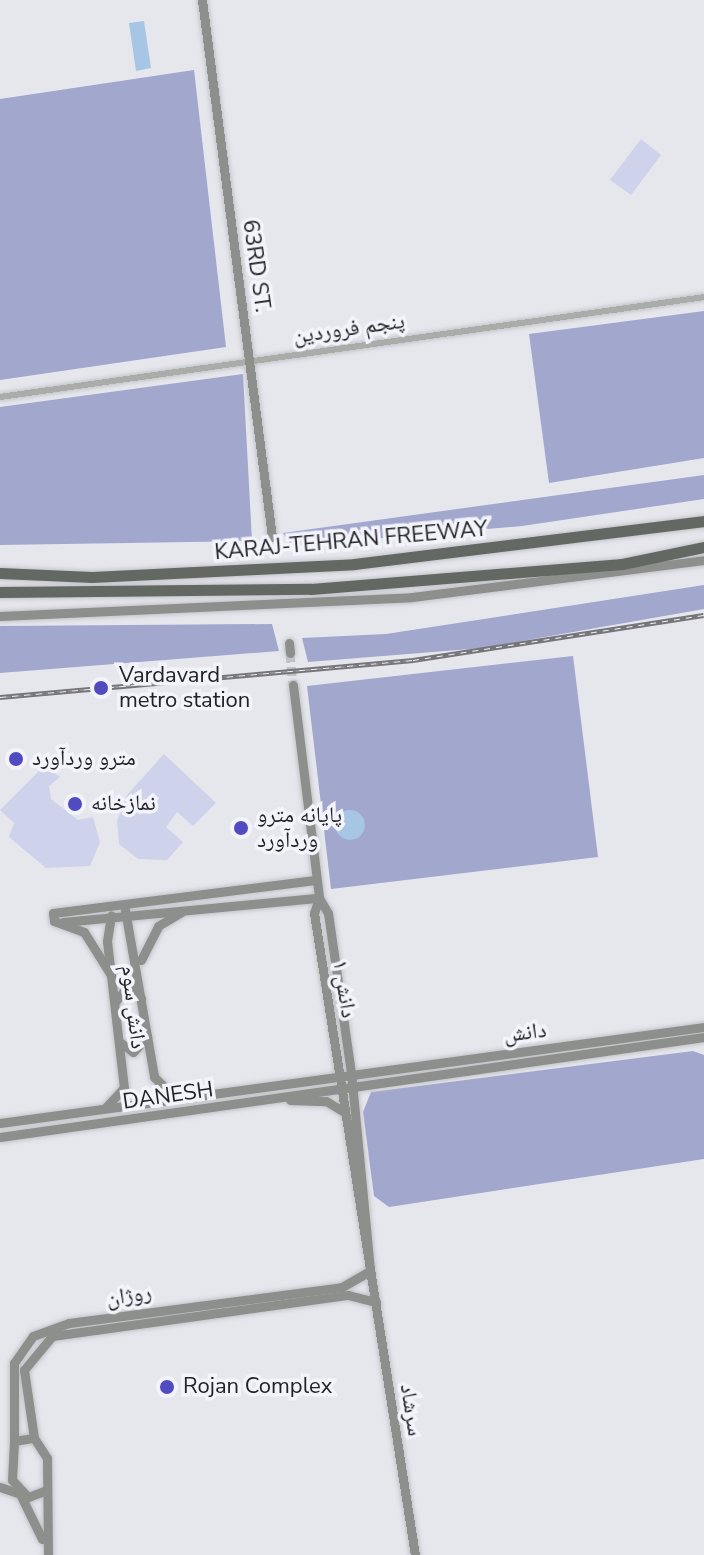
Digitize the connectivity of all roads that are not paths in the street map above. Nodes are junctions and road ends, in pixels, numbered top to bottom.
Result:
1 (202, 0) edge
2 (704, 297) edge
3 (251, 361) junction
4 (0, 397) edge
5 (704, 521) edge
6 (272, 537) dead end
7 (704, 547) edge
8 (704, 560) edge
9 (0, 573) edge
10 (0, 592) edge
11 (0, 616) edge
12 (293, 685) tunnel mouth
13 (315, 880) junction
14 (319, 898) junction
15 (117, 903) junction
16 (186, 910) junction
17 (127, 915) junction
18 (111, 918) junction
19 (63, 922) junction
20 (138, 971) junction
21 (111, 975) junction
22 (143, 1001) junction
23 (115, 1003) junction
24 (704, 1027) edge
25 (148, 1036) junction
26 (704, 1037) edge
27 (119, 1040) junction
28 (351, 1072) junction
29 (338, 1074) junction
30 (352, 1085) junction
31 (341, 1087) junction
32 (176, 1099) junction
33 (275, 1099) junction
34 (105, 1108) junction
35 (344, 1112) junction
36 (0, 1123) edge
37 (0, 1137) edge
38 (370, 1271) junction
39 (345, 1291) junction
40 (376, 1302) junction
41 (110, 1322) junction
42 (34, 1438) junction
43 (14, 1441) junction
44 (9, 1453) junction
45 (0, 1461) edge
46 (0, 1487) edge
47 (44, 1491) junction
48 (20, 1494) junction
49 (47, 1555) edge
50 (415, 1555) edge

1 - 3 street, 63RD ST.
2 - 3 street, پنجم فروردین
3 - 4 street, پنجم فروردین
3 - 6 street, 63RD ST.
5 - 9 highway, KARAJ-TEHRAN FREEWAY
7 - 10 highway
8 - 11 street
12 - 13 street, دانش ۱
13 - 14 street, دانش ۱
13 - 15 street
14 - 16 street
14 - 28 street, دانش ۱
14 - 29 street, دانش ۱
15 - 17 street, دانش سوم
15 - 18 street, دانش سوم
15 - 19 street
16 - 17 street
16 - 20 street
17 - 18 street
17 - 20 street, دانش سوم
18 - 19 street
18 - 21 street, دانش سوم
19 - 21 street
20 - 22 street, دانش سوم
21 - 23 street, دانش سوم
22 - 23 street
22 - 25 street, دانش سوم
23 - 27 street, دانش سوم
24 - 28 street, دانش
25 - 27 street
25 - 32 street, دانش سوم
26 - 30 street, دانش
27 - 34 street, دانش سوم
28 - 29 street, دانش
28 - 30 street, دانش ۱
29 - 31 street, دانش ۱
29 - 32 street
30 - 31 street, دانش
30 - 38 street, سرشاد
31 - 33 street, DANESH
31 - 35 street, سرشاد
32 - 34 street
33 - 35 street
33 - 37 street, DANESH
34 - 36 street, DANESH
35 - 38 street, سرشاد
38 - 39 street
38 - 40 street, سرشاد
39 - 40 street
39 - 41 street, روژان
40 - 50 street, سرشاد
41 - 42 street, روژان
41 - 43 street, روژان
42 - 43 street
42 - 47 street, روژان
43 - 44 street
44 - 45 street
44 - 48 street
46 - 48 street
47 - 48 street
47 - 49 street, روژان
48 - 49 street

